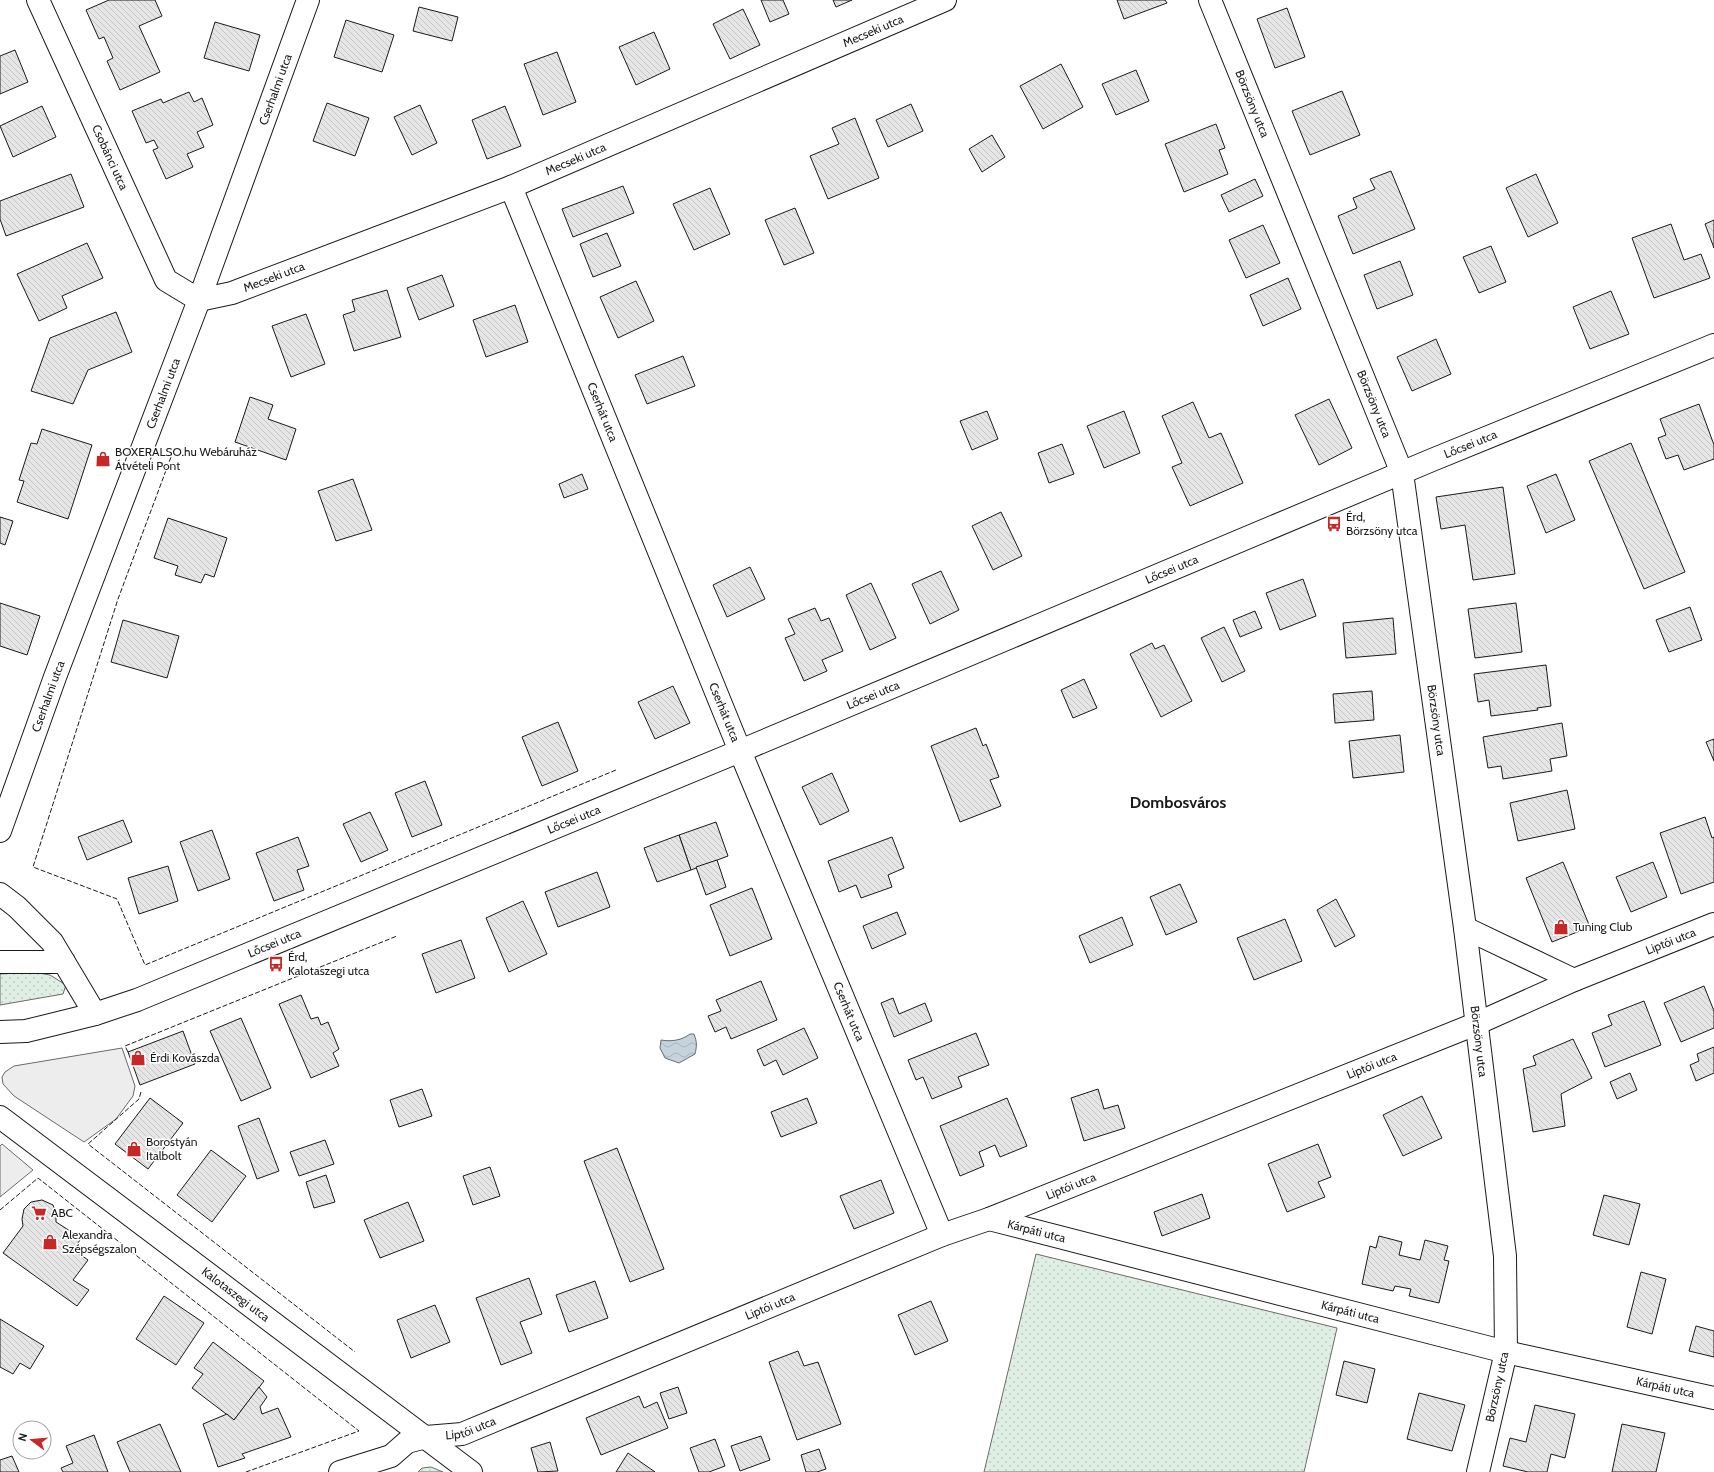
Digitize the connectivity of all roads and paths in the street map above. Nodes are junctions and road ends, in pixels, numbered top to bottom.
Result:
1 (38, 0) edge
2 (308, 0) edge
3 (945, 0) edge
4 (1210, 0) edge
5 (511, 187) junction
6 (199, 300) junction
7 (1714, 345) edge
8 (1402, 473) junction
9 (740, 751) junction
10 (0, 831) edge
11 (0, 894) edge
12 (1714, 924) edge
13 (1465, 928) junction
14 (0, 962) edge
15 (64, 962) junction
16 (1574, 980) junction
17 (95, 1014) junction
18 (1478, 1023) junction
19 (26, 1031) junction
20 (0, 1032) edge
21 (0, 1045) edge
22 (0, 1117) edge
23 (989, 1219) junction
24 (942, 1235) junction
25 (1506, 1352) junction
26 (1714, 1398) edge
27 (426, 1437) junction
28 (393, 1464) edge
29 (340, 1472) edge
30 (471, 1472) edge
31 (1478, 1472) edge

1 - 6 street, Csobánci utca
2 - 6 street, Cserhalmi utca
3 - 5 street, Mecseki utca
4 - 8 street, Börzsöny utca
5 - 6 street, Mecseki utca
5 - 9 street, Cserhát utca
6 - 10 street, Cserhalmi utca
7 - 8 street, Lőcsei utca
8 - 9 street, Lőcsei utca
8 - 13 street, Börzsöny utca
9 - 17 street, Lőcsei utca
9 - 24 street, Cserhát utca
11 - 15 street
12 - 16 street, Liptói utca
13 - 16 street
13 - 18 street, Börzsöny utca
14 - 15 street
15 - 17 street
16 - 18 street, Liptói utca
17 - 19 street, Lőcsei utca
18 - 23 street, Liptói utca
18 - 25 street, Börzsöny utca
19 - 20 street, Lőcsei utca
19 - 21 street, Lőcsei utca
22 - 27 street, Kalotaszegi utca
23 - 24 street, Liptói utca
23 - 25 street, Kárpáti utca
24 - 27 street, Liptói utca
25 - 26 street, Kárpáti utca
25 - 31 street, Börzsöny utca
27 - 28 street, Liptói utca
27 - 30 street, Kalotaszegi utca
28 - 29 street

